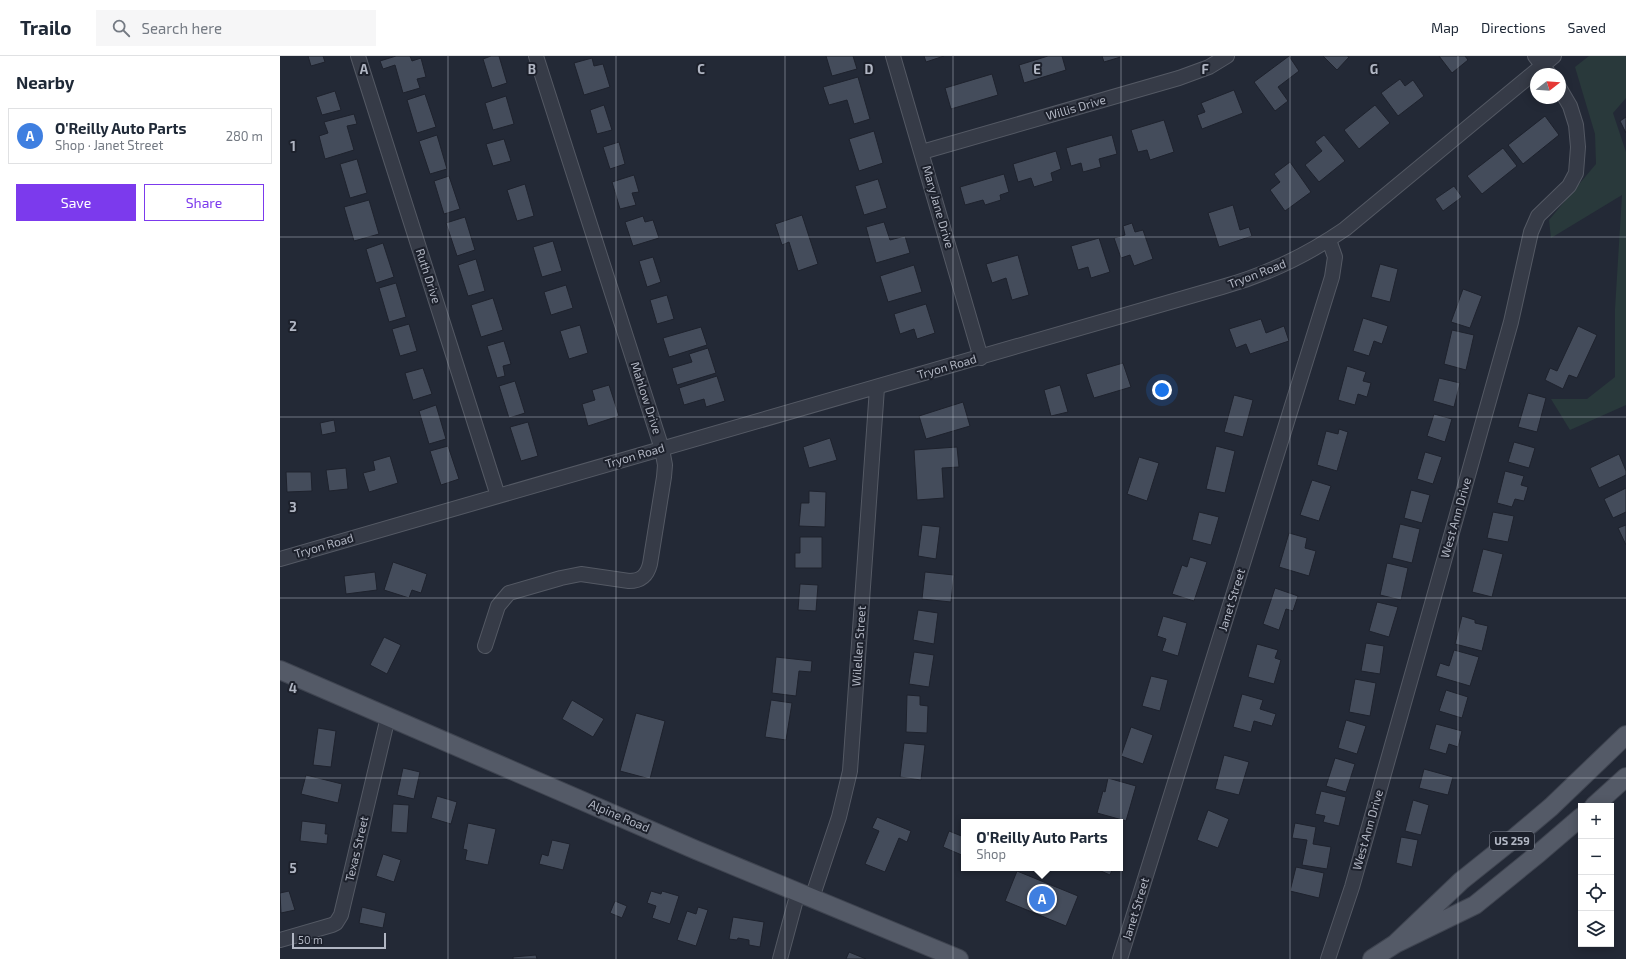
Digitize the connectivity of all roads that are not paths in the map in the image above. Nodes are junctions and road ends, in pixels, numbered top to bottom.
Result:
1 (358, 56) edge
2 (536, 56) edge
3 (893, 56) edge
4 (1227, 56) edge
5 (1554, 56) edge
6 (1542, 65) edge
7 (1566, 99) edge
8 (922, 152) junction
9 (1329, 240) junction
10 (981, 358) junction
11 (877, 388) junction
12 (662, 449) junction
13 (498, 496) junction
14 (280, 560) edge
15 (485, 646) dead end
16 (280, 670) edge
17 (388, 717) junction
18 (1626, 735) edge
19 (1626, 777) edge
20 (1597, 803) edge
21 (1578, 820) edge
22 (805, 895) junction
23 (280, 940) edge
24 (1395, 944) junction
25 (780, 959) edge
26 (959, 959) edge
27 (1120, 959) edge
28 (1328, 959) edge
29 (1372, 959) edge

1 - 13 street, Ruth Drive
2 - 12 street, Mahlow Drive
3 - 8 street, Mary Jane Drive
4 - 8 street, Willis Drive
5 - 6 street, Tryon Road
6 - 9 street, Tryon Road
7 - 28 street, West Ann Drive
8 - 10 street, Mary Jane Drive
9 - 10 street, Tryon Road
9 - 27 street, Janet Street
10 - 11 street, Tryon Road
11 - 12 street, Tryon Road
11 - 22 street, Wilellen Street
12 - 13 street, Tryon Road
12 - 15 street, Mahlow Drive
13 - 14 street, Tryon Road
16 - 17 main road, Alpine Road
17 - 22 main road, Alpine Road
17 - 23 street, Texas Street
18 - 24 main road, US 259
19 - 20 main road
21 - 24 main road, US 259
22 - 25 street, Wilellen Street
22 - 26 main road, Alpine Road
24 - 29 main road, US 259

